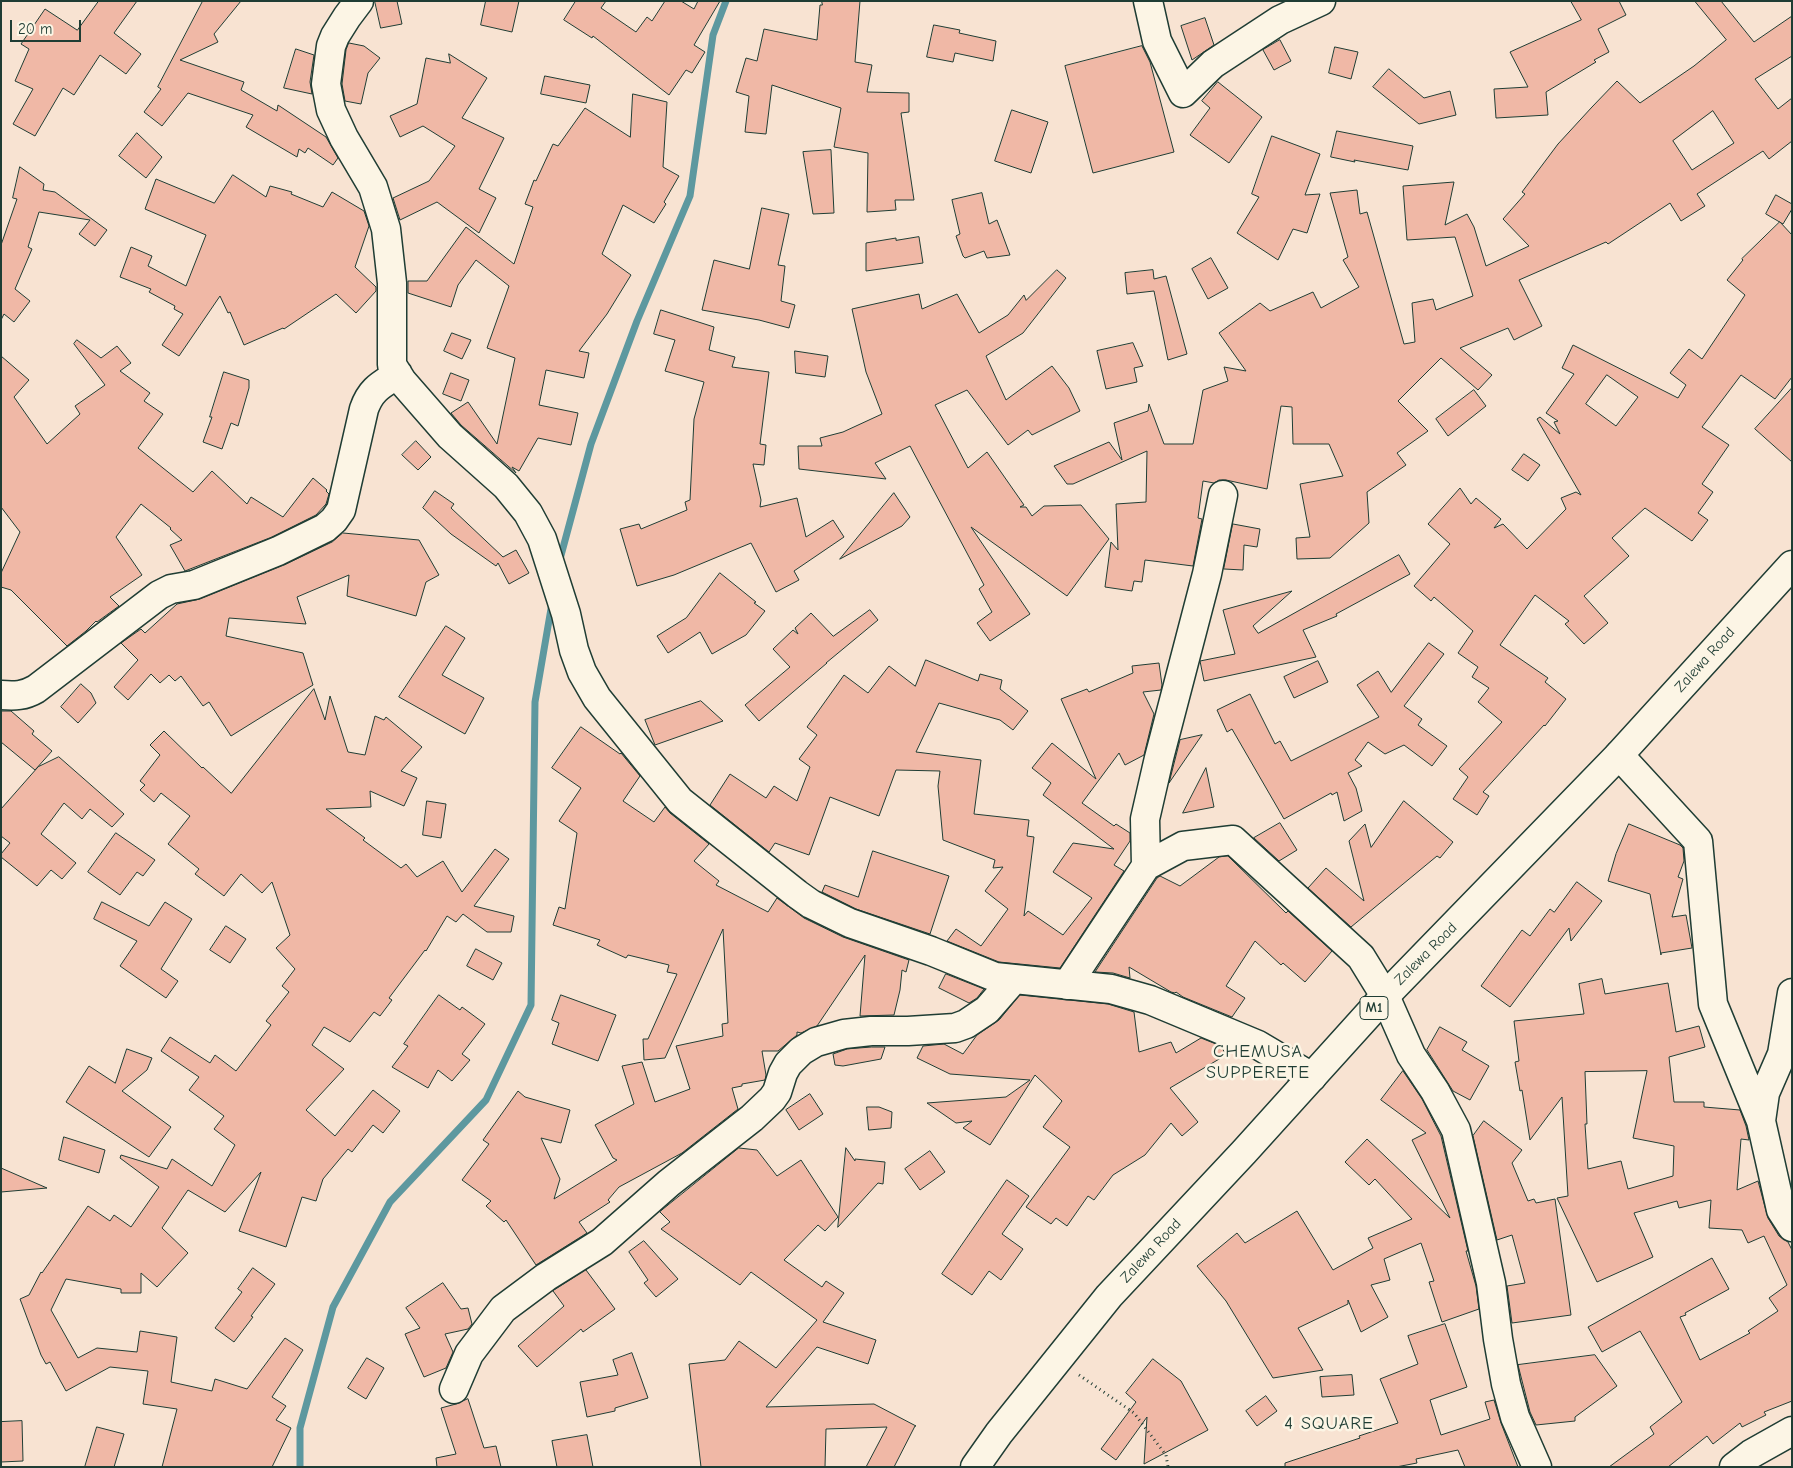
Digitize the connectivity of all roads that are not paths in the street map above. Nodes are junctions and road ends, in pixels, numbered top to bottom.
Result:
1 (359, 1) edge
2 (1148, 1) edge
3 (1321, 1) edge
4 (398, 374) junction
5 (1223, 495) dead end
6 (1792, 565) edge
7 (1, 695) edge
8 (1619, 755) junction
9 (1146, 866) junction
10 (1014, 978) junction
11 (1067, 985) junction
12 (1792, 994) edge
13 (1385, 996) junction
14 (1312, 1078) junction
15 (1761, 1121) junction
16 (1792, 1227) edge
17 (454, 1389) dead end
18 (1792, 1431) edge
19 (975, 1467) edge
20 (1538, 1467) edge
21 (1734, 1467) edge

1 - 4 main road
2 - 3 main road
4 - 7 main road
4 - 10 main road
5 - 9 main road
6 - 8 main road, Zalewa Road / M1
8 - 13 main road, Zalewa Road / M1
8 - 15 main road
9 - 11 main road
9 - 13 main road
10 - 11 main road
10 - 17 main road
11 - 14 main road
12 - 15 main road
13 - 14 main road, Zalewa Road / M1
13 - 20 main road
14 - 19 main road, Zalewa Road / M1
15 - 16 main road
18 - 21 main road

